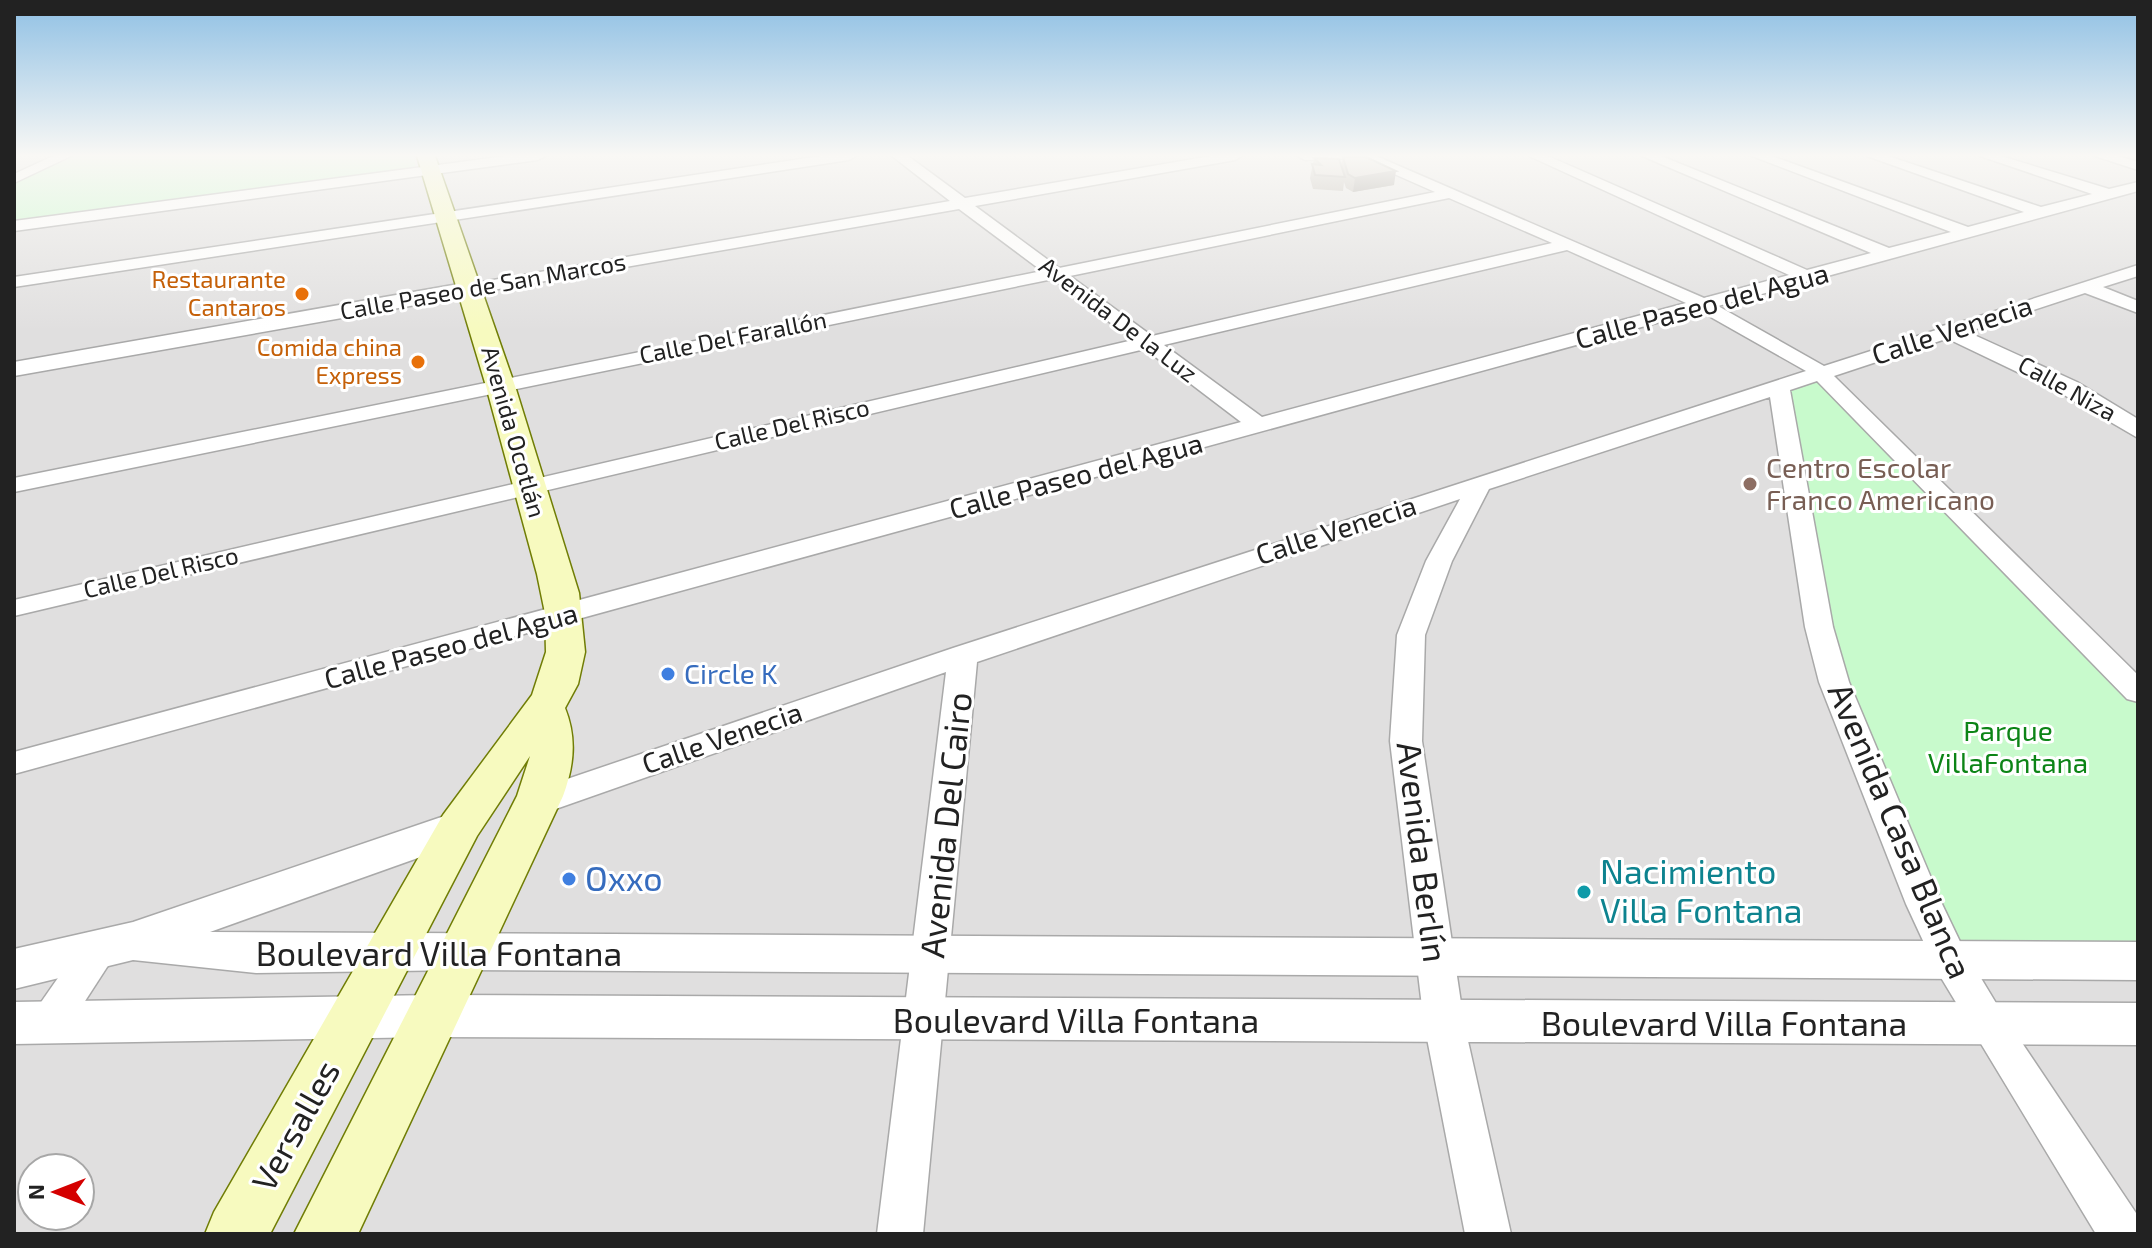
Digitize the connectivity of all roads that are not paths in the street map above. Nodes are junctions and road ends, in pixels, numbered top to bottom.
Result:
1 (91, 214) edge
2 (462, 214) edge
3 (909, 214) edge
4 (976, 214) edge
5 (1350, 214) edge
6 (1469, 214) edge
7 (1502, 214) edge
8 (1666, 214) edge
9 (1791, 214) edge
10 (1918, 214) edge
11 (2037, 214) edge
12 (444, 217) junction
13 (14, 226) edge
14 (1967, 232) junction
15 (1571, 244) junction
16 (1548, 248) junction
17 (1888, 254) junction
18 (2138, 270) edge
19 (1055, 273) junction
20 (1807, 277) junction
21 (14, 282) edge
22 (2086, 287) junction
23 (470, 289) junction
24 (1701, 307) junction
25 (2138, 307) edge
26 (1950, 331) junction
27 (1149, 342) junction
28 (14, 369) edge
29 (1820, 372) junction
30 (499, 386) junction
31 (1779, 388) junction
32 (1260, 426) junction
33 (2135, 427) edge
34 (1482, 481) junction
35 (14, 485) edge
36 (530, 486) junction
37 (14, 608) edge
38 (565, 615) junction
39 (963, 654) junction
40 (2138, 692) edge
41 (546, 710) junction
42 (14, 763) edge
43 (538, 802) junction
44 (459, 827) junction
45 (115, 945) junction
46 (393, 951) junction
47 (464, 951) junction
48 (933, 953) junction
49 (1435, 956) junction
50 (1950, 960) junction
51 (2138, 961) edge
52 (14, 969) edge
53 (433, 1016) junction
54 (356, 1017) junction
55 (926, 1020) junction
56 (32, 1021) edge
57 (1444, 1023) junction
58 (2138, 1024) edge
59 (1988, 1025) junction
60 (236, 1234) edge
61 (325, 1234) edge
62 (900, 1234) edge
63 (1488, 1234) edge
64 (2123, 1234) edge

1 - 13 street
2 - 12 street
3 - 23 street, Calle Paseo de San Marcos
4 - 19 street, Avenida De la Luz
5 - 19 street, Calle Del Farallón
6 - 16 street
7 - 15 street
8 - 20 street
9 - 17 street
10 - 14 street
11 - 14 street, Calle Paseo del Agua
12 - 21 street
12 - 23 main road, Avenida Ocotlán
14 - 17 street, Calle Paseo del Agua
15 - 16 street, Calle Del Risco
15 - 24 street
16 - 24 street
16 - 27 street, Calle Del Risco
17 - 20 street, Calle Paseo del Agua
18 - 22 street, Calle Venecia
19 - 27 street, Avenida De la Luz
19 - 30 street, Calle Del Farallón
20 - 24 street, Calle Paseo del Agua
22 - 25 street
22 - 26 street, Calle Venecia
23 - 28 street, Calle Paseo de San Marcos
23 - 30 main road, Avenida Ocotlán
24 - 29 street
24 - 32 street, Calle Paseo del Agua
26 - 29 street, Calle Venecia
26 - 33 street, Calle Niza
27 - 32 street, Avenida De la Luz
27 - 36 street, Calle Del Risco
29 - 31 street, Calle Venecia
29 - 40 street
30 - 35 street, Calle Del Farallón
30 - 36 main road, Avenida Ocotlán
31 - 34 street, Calle Venecia
31 - 50 street, Avenida Casa Blanca
32 - 38 street, Calle Paseo del Agua
34 - 39 street, Calle Venecia
34 - 49 street, Avenida Berlín
36 - 37 street, Calle Del Risco
36 - 38 main road, Avenida Ocotlán
38 - 41 main road, Avenida Ocotlán
38 - 42 street, Calle Paseo del Agua
39 - 43 street, Calle Venecia
39 - 48 street, Avenida Del Cairo
41 - 43 main road
41 - 44 main road, Avenida Ocotlán
43 - 47 main road
44 - 45 street
44 - 46 main road, Avenida Ocotlán
45 - 46 street, Boulevard Villa Fontana
45 - 52 street
45 - 56 street
46 - 47 street, Boulevard Villa Fontana
46 - 54 main road, Versalles
47 - 48 street, Boulevard Villa Fontana
47 - 53 main road
48 - 49 street, Boulevard Villa Fontana
48 - 55 street, Avenida Del Cairo
49 - 50 street, Boulevard Villa Fontana
49 - 57 street, Avenida Berlín
50 - 51 street, Boulevard Villa Fontana
50 - 59 street, Avenida Casa Blanca
53 - 54 street, Boulevard Villa Fontana
53 - 55 street, Boulevard Villa Fontana
53 - 61 main road
54 - 56 street, Boulevard Villa Fontana
54 - 60 main road, Versalles
55 - 57 street, Boulevard Villa Fontana
55 - 62 street, Avenida Del Cairo
57 - 59 street, Boulevard Villa Fontana
57 - 63 street, Avenida Berlín
58 - 59 street, Boulevard Villa Fontana
59 - 64 street, Avenida Casa Blanca

